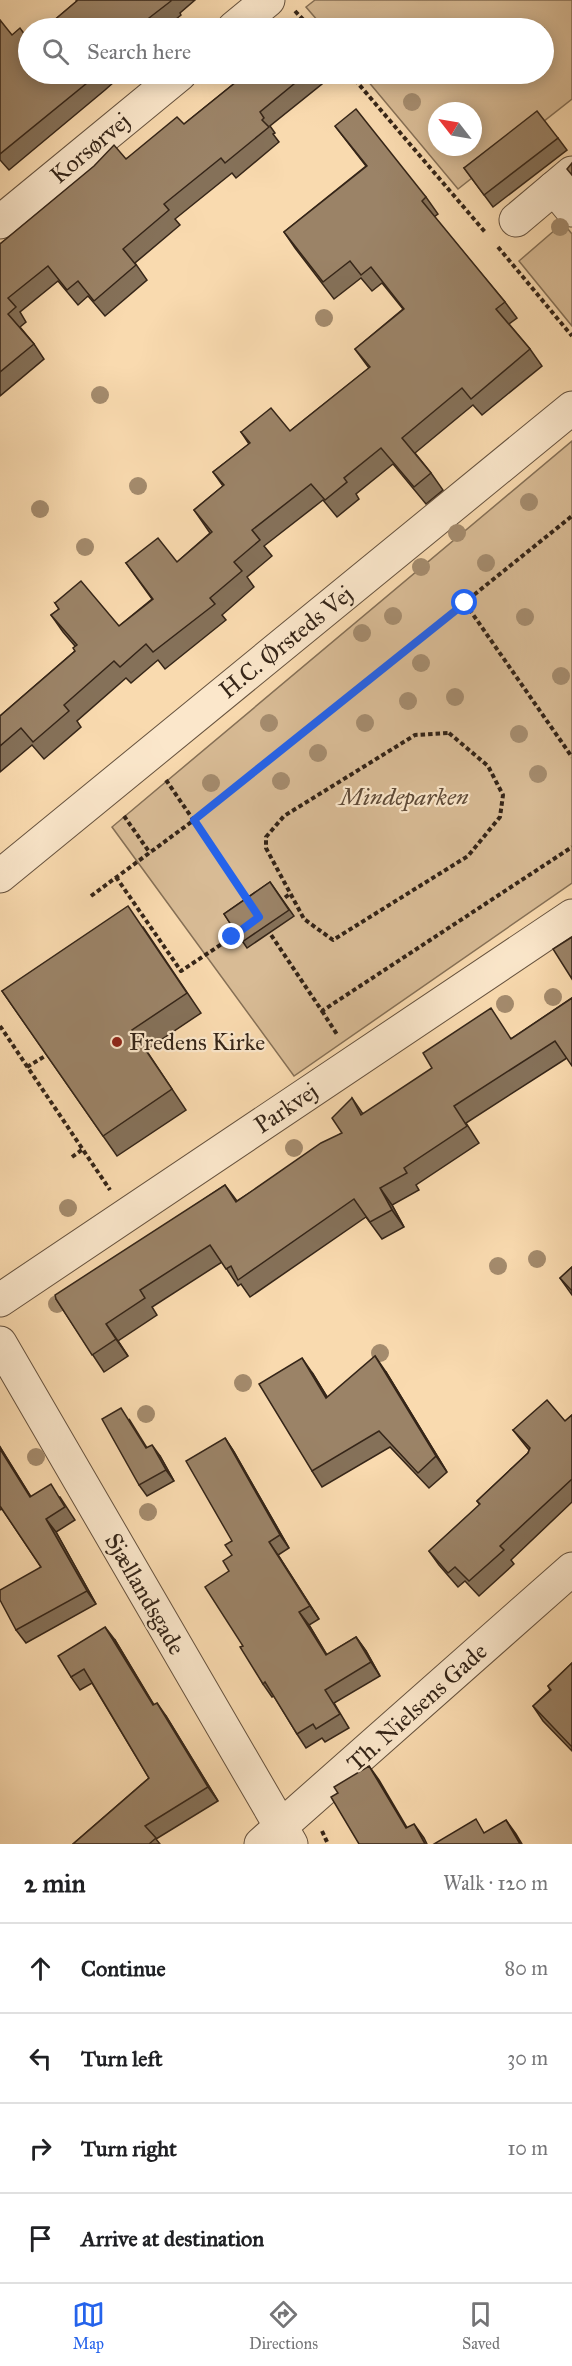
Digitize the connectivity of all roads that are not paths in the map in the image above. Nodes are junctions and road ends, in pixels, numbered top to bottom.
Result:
1 (268, 0) edge
2 (246, 18) edge
3 (168, 84) edge
4 (566, 190) edge
5 (0, 222) edge
6 (502, 229) road end
7 (572, 408) edge
8 (0, 876) edge
9 (572, 916) edge
10 (0, 1300) edge
11 (0, 1343) edge
12 (572, 1569) edge
13 (277, 1838) edge

1 - 2 street
3 - 5 street, Korsørvej
4 - 6 street
7 - 8 street, H.C. Ørsteds Vej
9 - 10 street, Parkvej
11 - 13 street, Sjællandsgade
12 - 13 street, Th. Nielsens Gade

